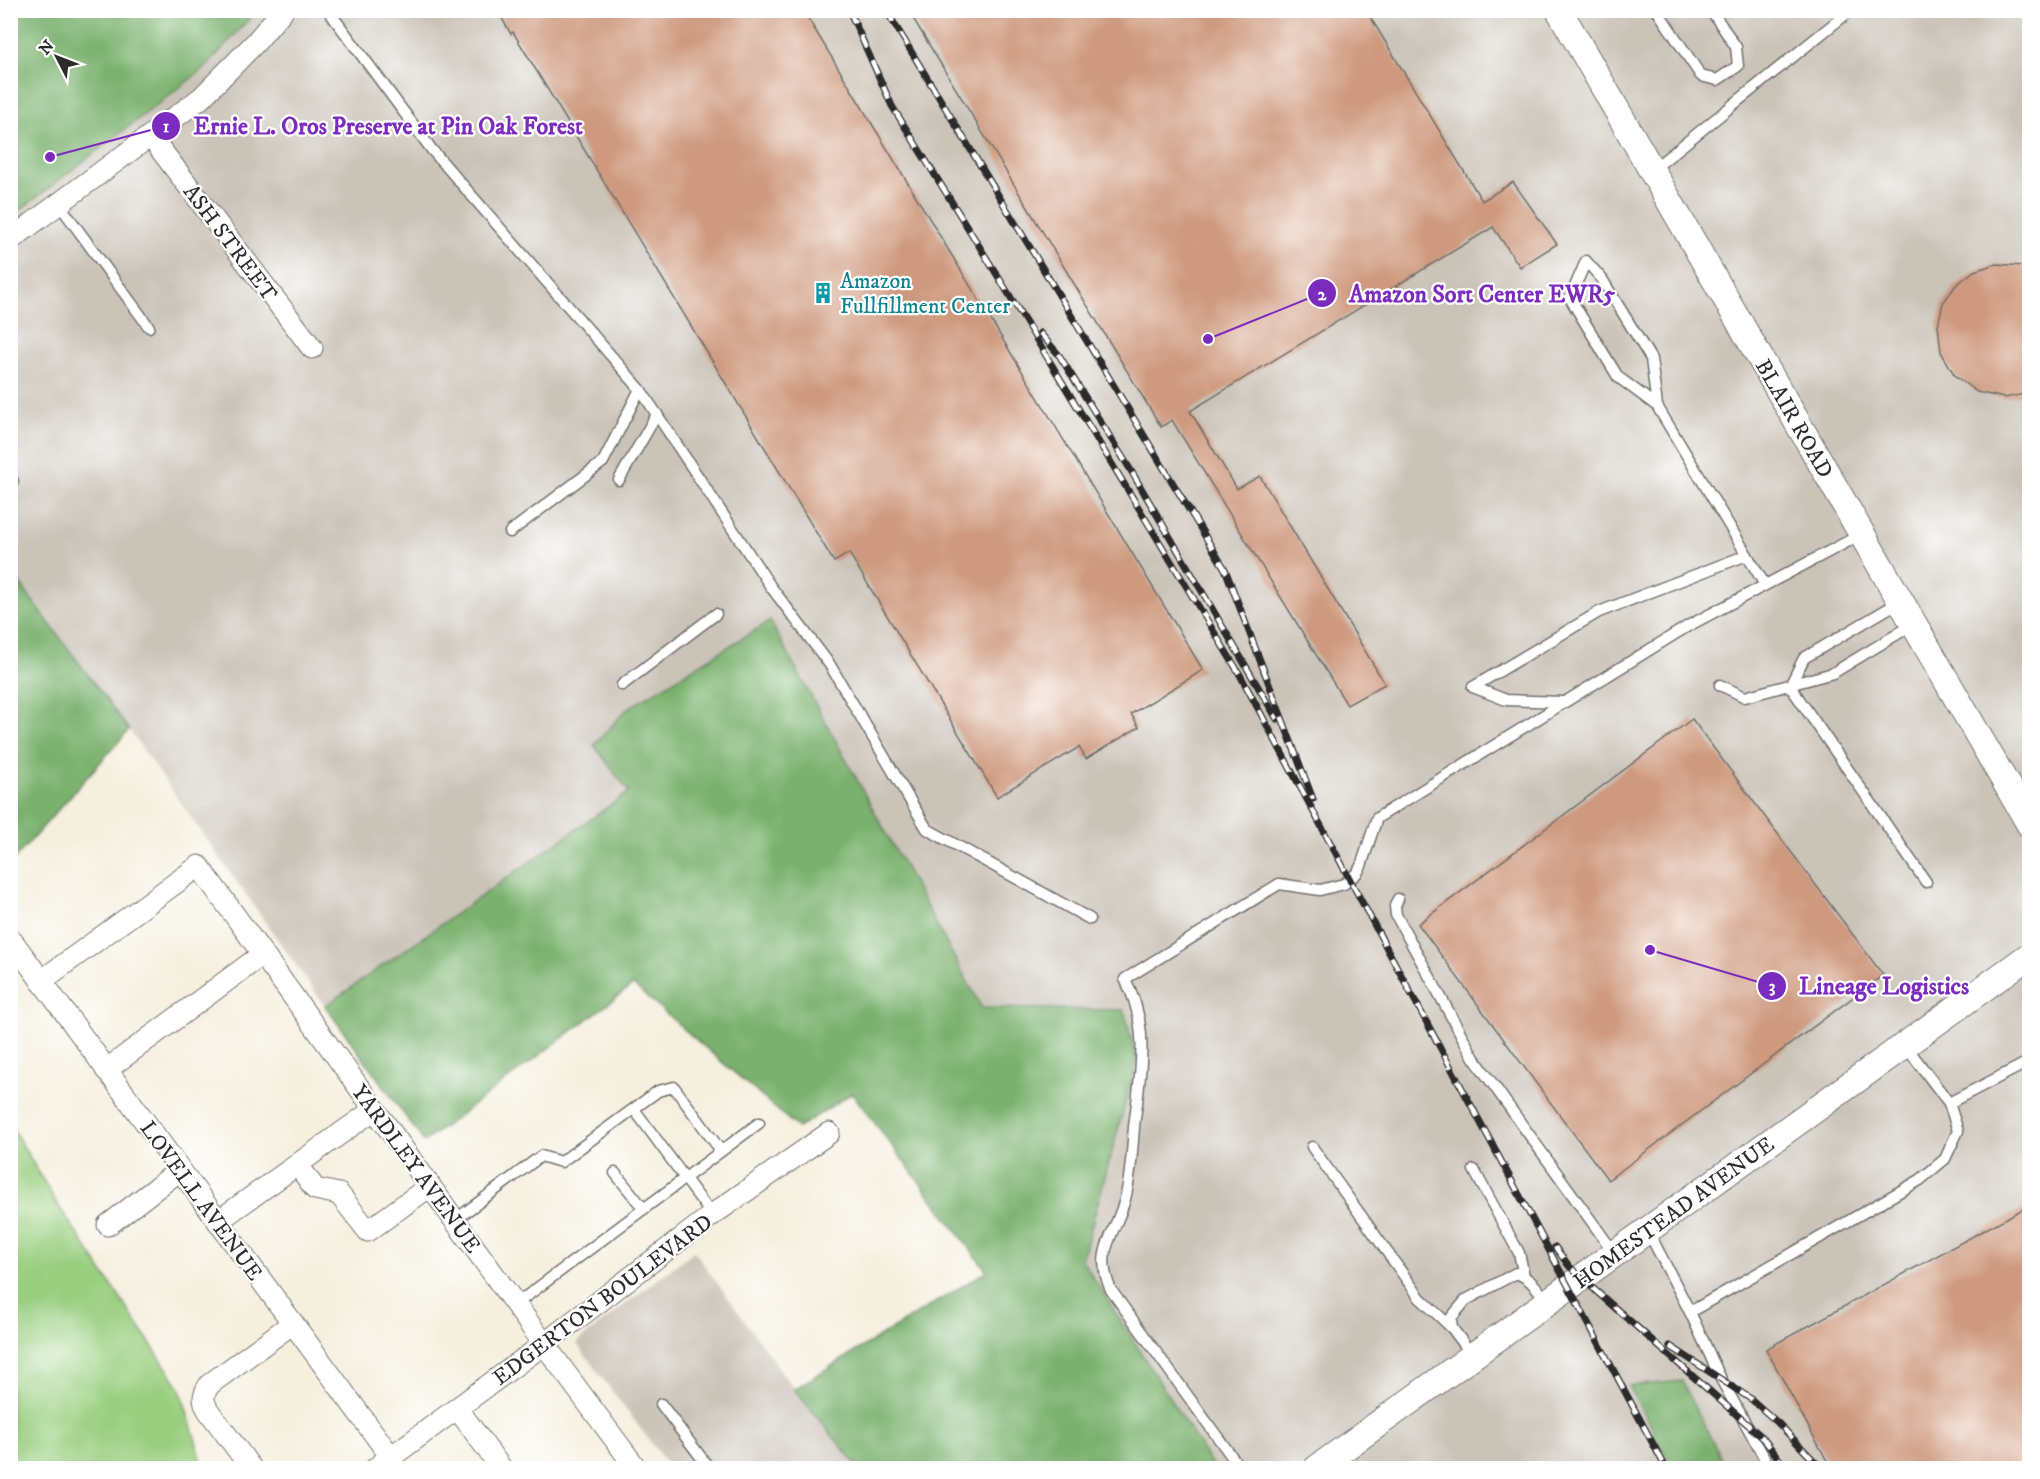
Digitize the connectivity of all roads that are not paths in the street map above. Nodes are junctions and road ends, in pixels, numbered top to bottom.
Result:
1 (283, 10) edge
2 (328, 10) edge
3 (1559, 10) edge
4 (1657, 10) edge
5 (1711, 10) edge
6 (1851, 10) edge
7 (151, 137) junction
8 (1651, 170) junction
9 (59, 204) junction
10 (10, 240) edge
11 (149, 327) dead end
12 (312, 348) dead end
13 (640, 389) junction
14 (1657, 406) junction
15 (657, 414) junction
16 (619, 480) dead end
17 (510, 532) dead end
18 (1862, 534) junction
19 (1747, 555) junction
20 (1765, 585) junction
21 (1901, 601) junction
22 (716, 614) dead end
23 (1914, 624) junction
24 (622, 685) dead end
25 (1720, 685) dead end
26 (1790, 686) junction
27 (1564, 702) junction
28 (2030, 825) edge
29 (1926, 882) dead end
30 (1398, 899) dead end
31 (1089, 919) dead end
32 (13, 942) dead end
33 (262, 954) junction
34 (2030, 954) edge
35 (41, 981) junction
36 (1905, 1045) junction
37 (2029, 1061) edge
38 (106, 1070) junction
39 (1949, 1103) junction
40 (634, 1109) junction
41 (375, 1110) junction
42 (759, 1123) dead end
43 (830, 1133) dead end
44 (1312, 1147) dead end
45 (721, 1151) junction
46 (298, 1165) junction
47 (180, 1170) junction
48 (1474, 1170) dead end
49 (615, 1173) dead end
50 (685, 1179) junction
51 (430, 1186) junction
52 (644, 1209) junction
53 (712, 1215) junction
54 (454, 1220) junction
55 (218, 1221) junction
56 (108, 1225) dead end
57 (1648, 1230) junction
58 (1615, 1254) junction
59 (1524, 1276) junction
60 (1547, 1303) junction
61 (516, 1305) junction
62 (1690, 1312) junction
63 (293, 1323) junction
64 (1452, 1328) junction
65 (544, 1344) junction
66 (1473, 1356) junction
67 (662, 1404) dead end
68 (457, 1408) junction
69 (384, 1463) edge
70 (251, 1468) edge
71 (501, 1468) edge
72 (636, 1468) edge
73 (710, 1468) edge
74 (1240, 1468) edge
75 (1317, 1468) edge
76 (1770, 1468) edge

1 - 7 street
2 - 13 lane
3 - 8 street, BLAIR ROAD
4 - 5 lane
6 - 8 lane
7 - 9 street
7 - 12 street, ASH STREET
8 - 18 street, BLAIR ROAD
9 - 10 street
9 - 11 lane
13 - 15 lane
13 - 17 lane
14 - 14 lane
14 - 19 lane
15 - 16 lane
15 - 31 lane
18 - 20 lane
18 - 21 street, BLAIR ROAD
19 - 20 lane
19 - 27 lane
20 - 27 lane
21 - 23 street, BLAIR ROAD
21 - 26 lane
22 - 24 lane
23 - 26 lane
23 - 28 street, BLAIR ROAD
25 - 26 lane
26 - 29 lane
27 - 74 lane
30 - 58 lane
32 - 35 street, LOVELL AVENUE
33 - 35 street, YARDLEY AVENUE
33 - 38 street
33 - 41 street, YARDLEY AVENUE
34 - 36 street, HOMESTEAD AVENUE
35 - 38 street, LOVELL AVENUE
36 - 39 lane
36 - 57 street, HOMESTEAD AVENUE
37 - 39 lane
38 - 47 street, LOVELL AVENUE
39 - 62 lane
40 - 45 lane
40 - 50 lane
40 - 54 lane
41 - 46 street
41 - 51 street, YARDLEY AVENUE
42 - 45 lane
43 - 53 street, EDGERTON BOULEVARD
44 - 64 lane
45 - 50 lane
46 - 51 street
46 - 55 street
47 - 55 street, LOVELL AVENUE
47 - 56 street
48 - 59 lane
49 - 52 lane
50 - 52 lane
50 - 53 lane
51 - 54 street, YARDLEY AVENUE
52 - 61 lane
53 - 65 street, EDGERTON BOULEVARD
54 - 61 street, YARDLEY AVENUE
55 - 63 street, LOVELL AVENUE
57 - 58 street, HOMESTEAD AVENUE
57 - 62 lane
58 - 60 street, HOMESTEAD AVENUE
59 - 60 lane
59 - 64 lane
60 - 66 street, HOMESTEAD AVENUE
61 - 65 street, YARDLEY AVENUE
62 - 76 lane
63 - 69 street, LOVELL AVENUE
63 - 70 street
64 - 66 lane
65 - 68 street, EDGERTON BOULEVARD
65 - 72 street, YARDLEY AVENUE
66 - 75 street, HOMESTEAD AVENUE
67 - 73 lane
68 - 69 street, EDGERTON BOULEVARD
68 - 71 street

